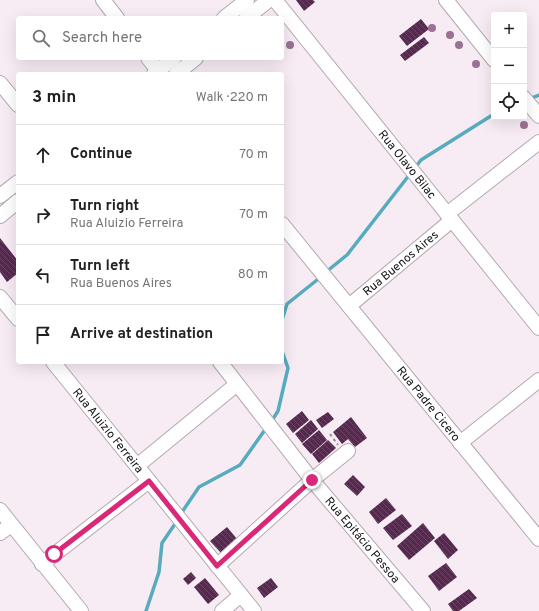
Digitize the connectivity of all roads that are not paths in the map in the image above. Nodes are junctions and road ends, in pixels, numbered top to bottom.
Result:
1 (103, 0) edge
2 (247, 0) edge
3 (269, 0) edge
4 (275, 0) edge
5 (446, 0) edge
6 (115, 16) edge
7 (227, 16) edge
8 (249, 16) edge
9 (491, 56) edge
10 (149, 60) edge
11 (172, 60) edge
12 (194, 60) edge
13 (156, 72) edge
14 (158, 72) edge
15 (178, 72) edge
16 (0, 83) edge
17 (16, 103) edge
18 (539, 142) edge
19 (16, 184) edge
20 (0, 196) edge
21 (16, 203) edge
22 (0, 216) edge
23 (450, 217) junction
24 (284, 226) edge
25 (0, 297) edge
26 (349, 306) junction
27 (16, 317) edge
28 (539, 328) edge
29 (55, 364) edge
30 (222, 364) edge
31 (539, 380) edge
32 (237, 384) junction
33 (460, 442) junction
34 (348, 451) dead end
35 (137, 466) junction
36 (312, 480) junction
37 (149, 481) junction
38 (0, 510) edge
39 (11, 524) junction
40 (0, 534) edge
41 (539, 539) edge
42 (42, 564) junction
43 (217, 566) junction
44 (241, 595) junction
45 (81, 611) edge
46 (222, 611) edge
47 (254, 611) edge
48 (423, 611) edge

1 - 6 street
2 - 7 street
3 - 8 street
4 - 23 street, Rua Olavo Bilac
5 - 9 street
10 - 13 street
11 - 14 street
12 - 15 street
16 - 17 street
18 - 23 street, Rua Buenos Aires
19 - 20 street
21 - 22 street
23 - 26 street, Rua Buenos Aires
23 - 28 street, Rua Olavo Bilac
24 - 26 street, Rua Padre Cicero
25 - 27 street
26 - 33 street, Rua Padre Cicero
29 - 35 street, Rua Aluizio Ferreira
30 - 32 street, Rua Epitácio Pessoa
31 - 33 street
32 - 35 street
32 - 36 street, Rua Epitácio Pessoa
33 - 41 street, Rua Padre Cicero
34 - 36 street
35 - 37 street, Rua Aluizio Ferreira
36 - 43 street
36 - 48 street, Rua Epitácio Pessoa
37 - 42 street
37 - 43 street, Rua Aluizio Ferreira
38 - 39 street
39 - 40 street
39 - 42 street
42 - 45 street
43 - 44 street, Rua Aluizio Ferreira
44 - 46 street
44 - 47 street, Rua Aluizio Ferreira

